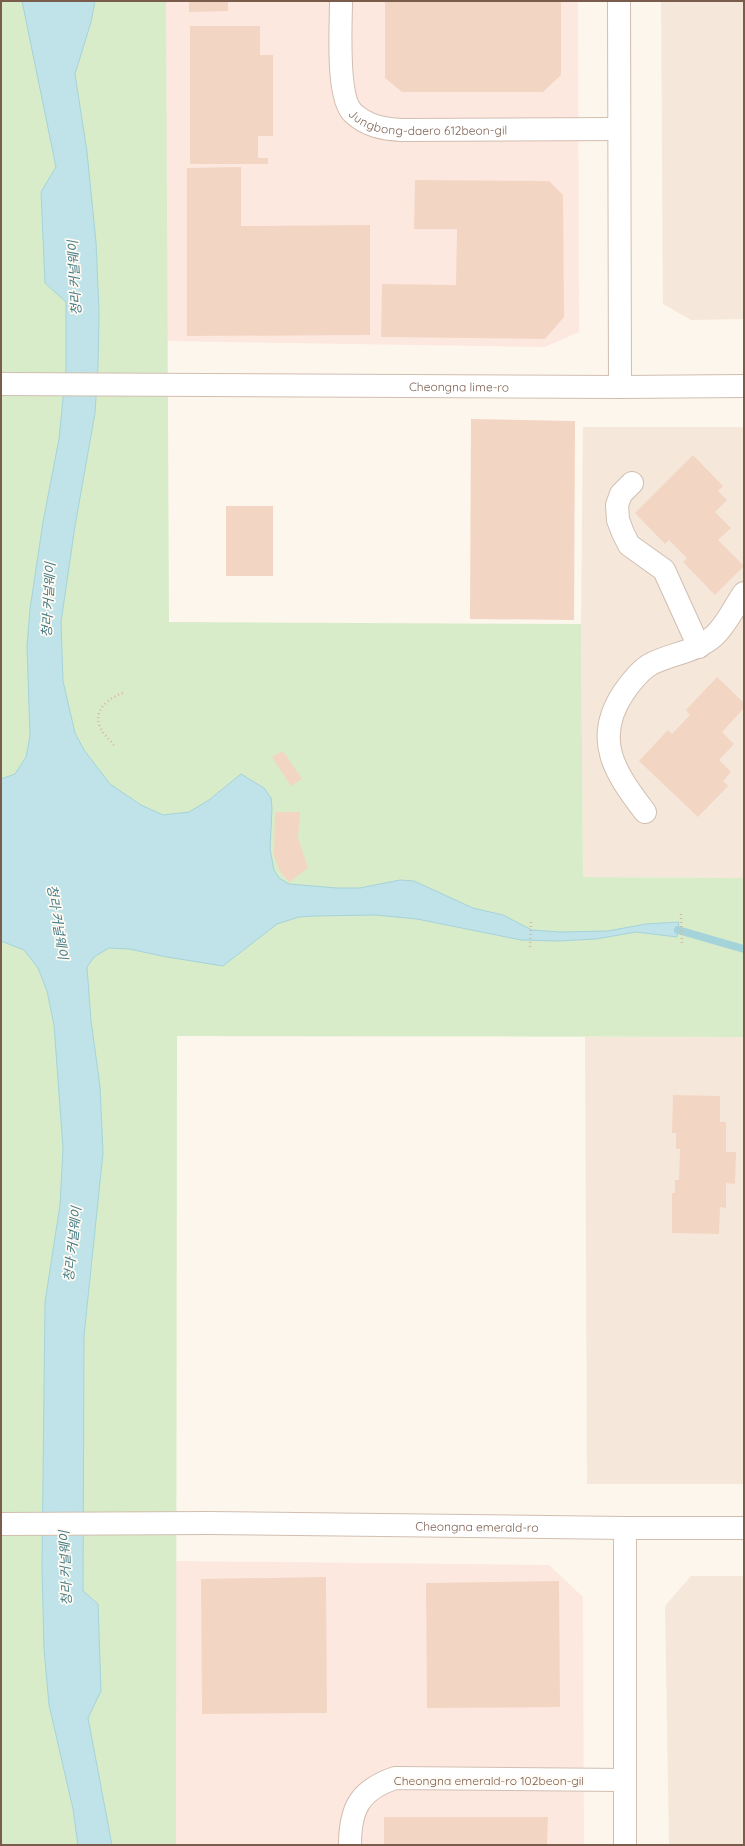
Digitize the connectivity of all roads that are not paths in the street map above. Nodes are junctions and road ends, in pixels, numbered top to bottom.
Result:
1 (341, 1) edge
2 (619, 1) edge
3 (619, 129) junction
4 (1, 384) edge
5 (744, 386) edge
6 (620, 387) junction
7 (632, 483) dead end
8 (744, 593) edge
9 (699, 647) junction
10 (644, 812) dead end
11 (1, 1524) edge
12 (625, 1528) junction
13 (744, 1528) edge
14 (625, 1780) junction
15 (350, 1845) edge
16 (625, 1845) edge

1 - 3 street, Jungbong-daero 612beon-gil
2 - 3 street
3 - 6 street
4 - 6 street, Cheongna lime-ro
5 - 6 street, Cheongna lime-ro
7 - 9 street
8 - 9 street
9 - 10 street
11 - 12 street, Cheongna emerald-ro
12 - 13 street, Cheongna emerald-ro
12 - 14 street
14 - 15 street, Cheongna emerald-ro 102beon-gil
14 - 16 street

